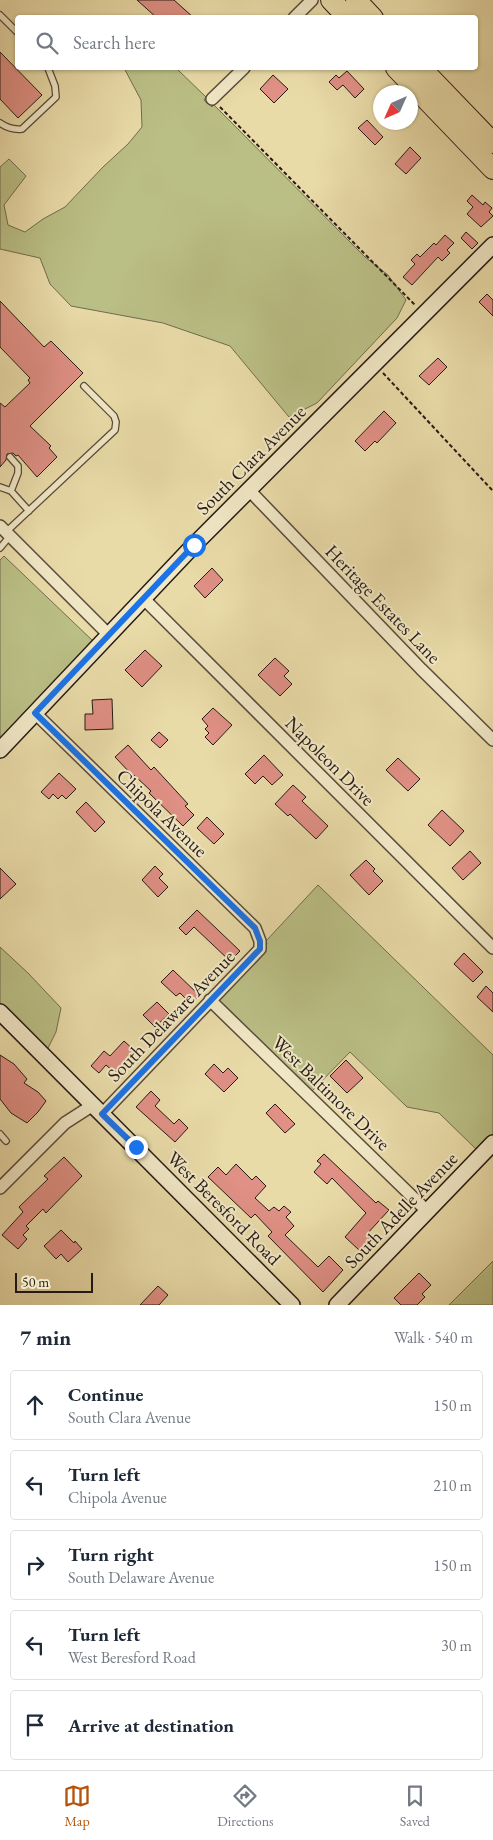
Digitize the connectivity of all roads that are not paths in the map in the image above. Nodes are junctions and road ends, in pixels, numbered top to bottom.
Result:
1 (312, 0) edge
2 (331, 0) edge
3 (345, 0) edge
4 (356, 0) edge
5 (0, 14) edge
6 (297, 15) edge
7 (345, 15) edge
8 (359, 15) edge
9 (370, 15) edge
10 (15, 30) edge
11 (49, 70) edge
12 (242, 70) edge
13 (398, 70) edge
14 (423, 70) edge
15 (212, 99) road end
16 (0, 123) edge
17 (493, 143) edge
18 (493, 169) edge
19 (493, 245) edge
20 (84, 386) dead end
21 (10, 457) dead end
22 (0, 486) edge
23 (249, 490) junction
24 (11, 491) junction
25 (29, 511) junction
26 (5, 531) edge
27 (0, 548) edge
28 (143, 598) junction
29 (109, 635) junction
30 (35, 713) junction
31 (493, 740) edge
32 (0, 750) edge
33 (260, 941) joint
34 (493, 948) edge
35 (210, 1000) junction
36 (1, 1015) edge
37 (98, 1109) junction
38 (0, 1134) edge
39 (6, 1141) dead end
40 (493, 1143) edge
41 (0, 1188) edge
42 (427, 1212) junction
43 (292, 1305) edge
44 (337, 1305) edge

1 - 6 street
2 - 7 highway
3 - 8 highway
4 - 9 highway
5 - 10 lane
11 - 16 lane
12 - 15 street
13 - 18 highway
14 - 17 highway
19 - 23 street, South Clara Avenue
20 - 25 lane
21 - 24 lane
22 - 24 lane
23 - 28 street, South Clara Avenue
23 - 31 street, Heritage Estates Lane
24 - 25 lane
25 - 26 lane
26 - 27 lane
26 - 29 street
28 - 29 street, South Clara Avenue
28 - 34 street, Napoleon Drive
29 - 30 street, South Clara Avenue
30 - 32 street, South Clara Avenue
30 - 33 street, Chipola Avenue
33 - 35 street, South Delaware Avenue
35 - 37 street, South Delaware Avenue
35 - 42 street, West Baltimore Drive
36 - 37 street, West Beresford Road
37 - 41 street, South Delaware Avenue
37 - 43 street, West Beresford Road
38 - 39 lane
40 - 42 street, South Adelle Avenue
42 - 44 street, South Adelle Avenue

